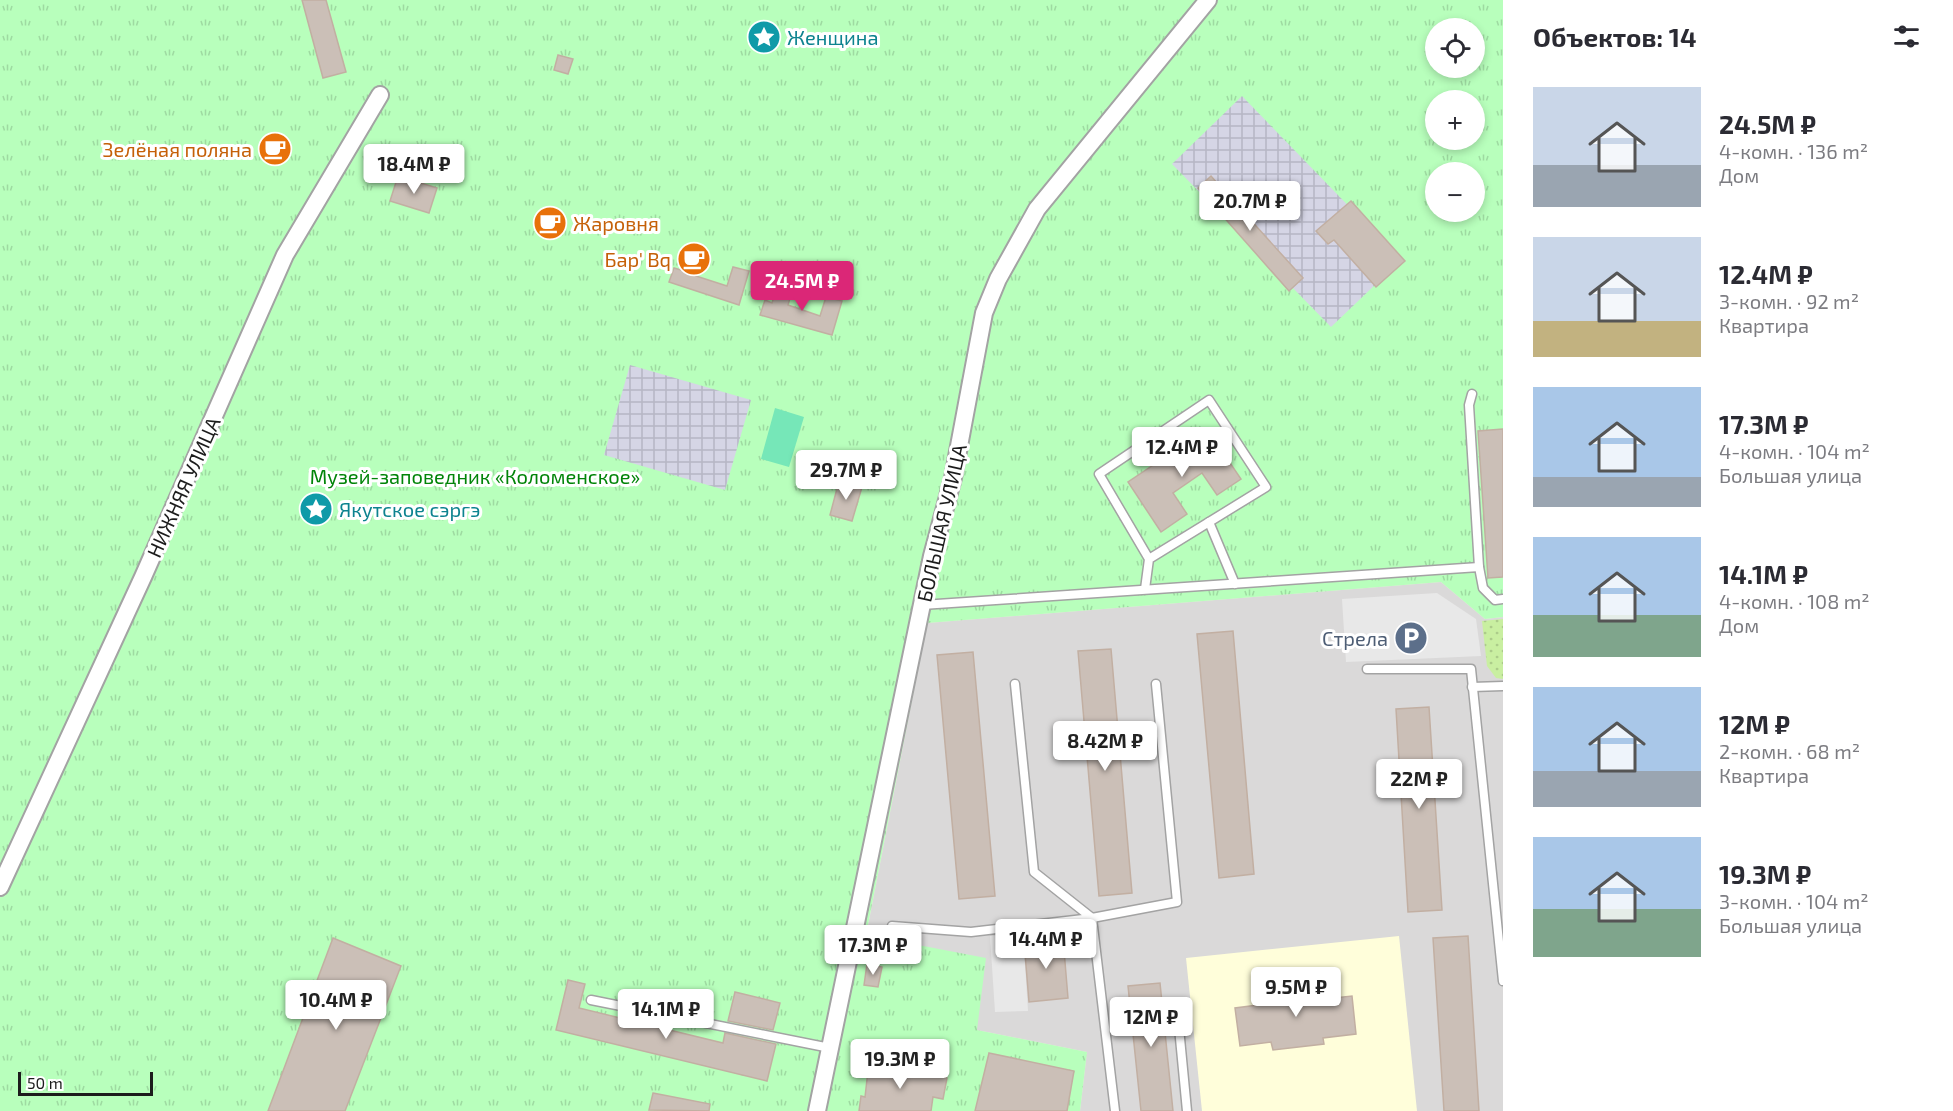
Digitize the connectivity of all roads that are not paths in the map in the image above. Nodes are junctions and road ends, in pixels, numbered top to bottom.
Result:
1 (1208, 0) edge
2 (380, 95) dead end
3 (1472, 394) dead end
4 (1209, 522) junction
5 (1149, 559) junction
6 (1479, 567) junction
7 (1234, 584) junction
8 (1145, 589) junction
9 (1503, 599) edge
10 (922, 605) junction
11 (1367, 669) dead end
12 (1015, 684) dead end
13 (1156, 684) dead end
14 (1503, 686) edge
15 (1472, 687) junction
16 (0, 887) edge
17 (1092, 918) junction
18 (892, 926) dead end
19 (1503, 981) edge
20 (591, 1000) dead end
21 (1177, 1007) dead end
22 (830, 1048) junction
23 (817, 1111) edge
24 (1115, 1111) edge
25 (1187, 1111) edge

1 - 10 street, БОЛЬШАЯ УЛИЦА
2 - 16 street, НИЖНЯЯ УЛИЦА
3 - 6 lane
4 - 5 lane
4 - 5 lane
4 - 7 lane
5 - 8 lane
6 - 7 lane
6 - 9 lane
7 - 8 lane
8 - 10 lane
10 - 22 street, БОЛЬШАЯ УЛИЦА
11 - 15 lane
12 - 17 lane
13 - 17 lane
14 - 15 lane
15 - 19 lane
17 - 18 lane
17 - 24 lane
20 - 22 lane
21 - 25 lane
22 - 23 street, БОЛЬШАЯ УЛИЦА

